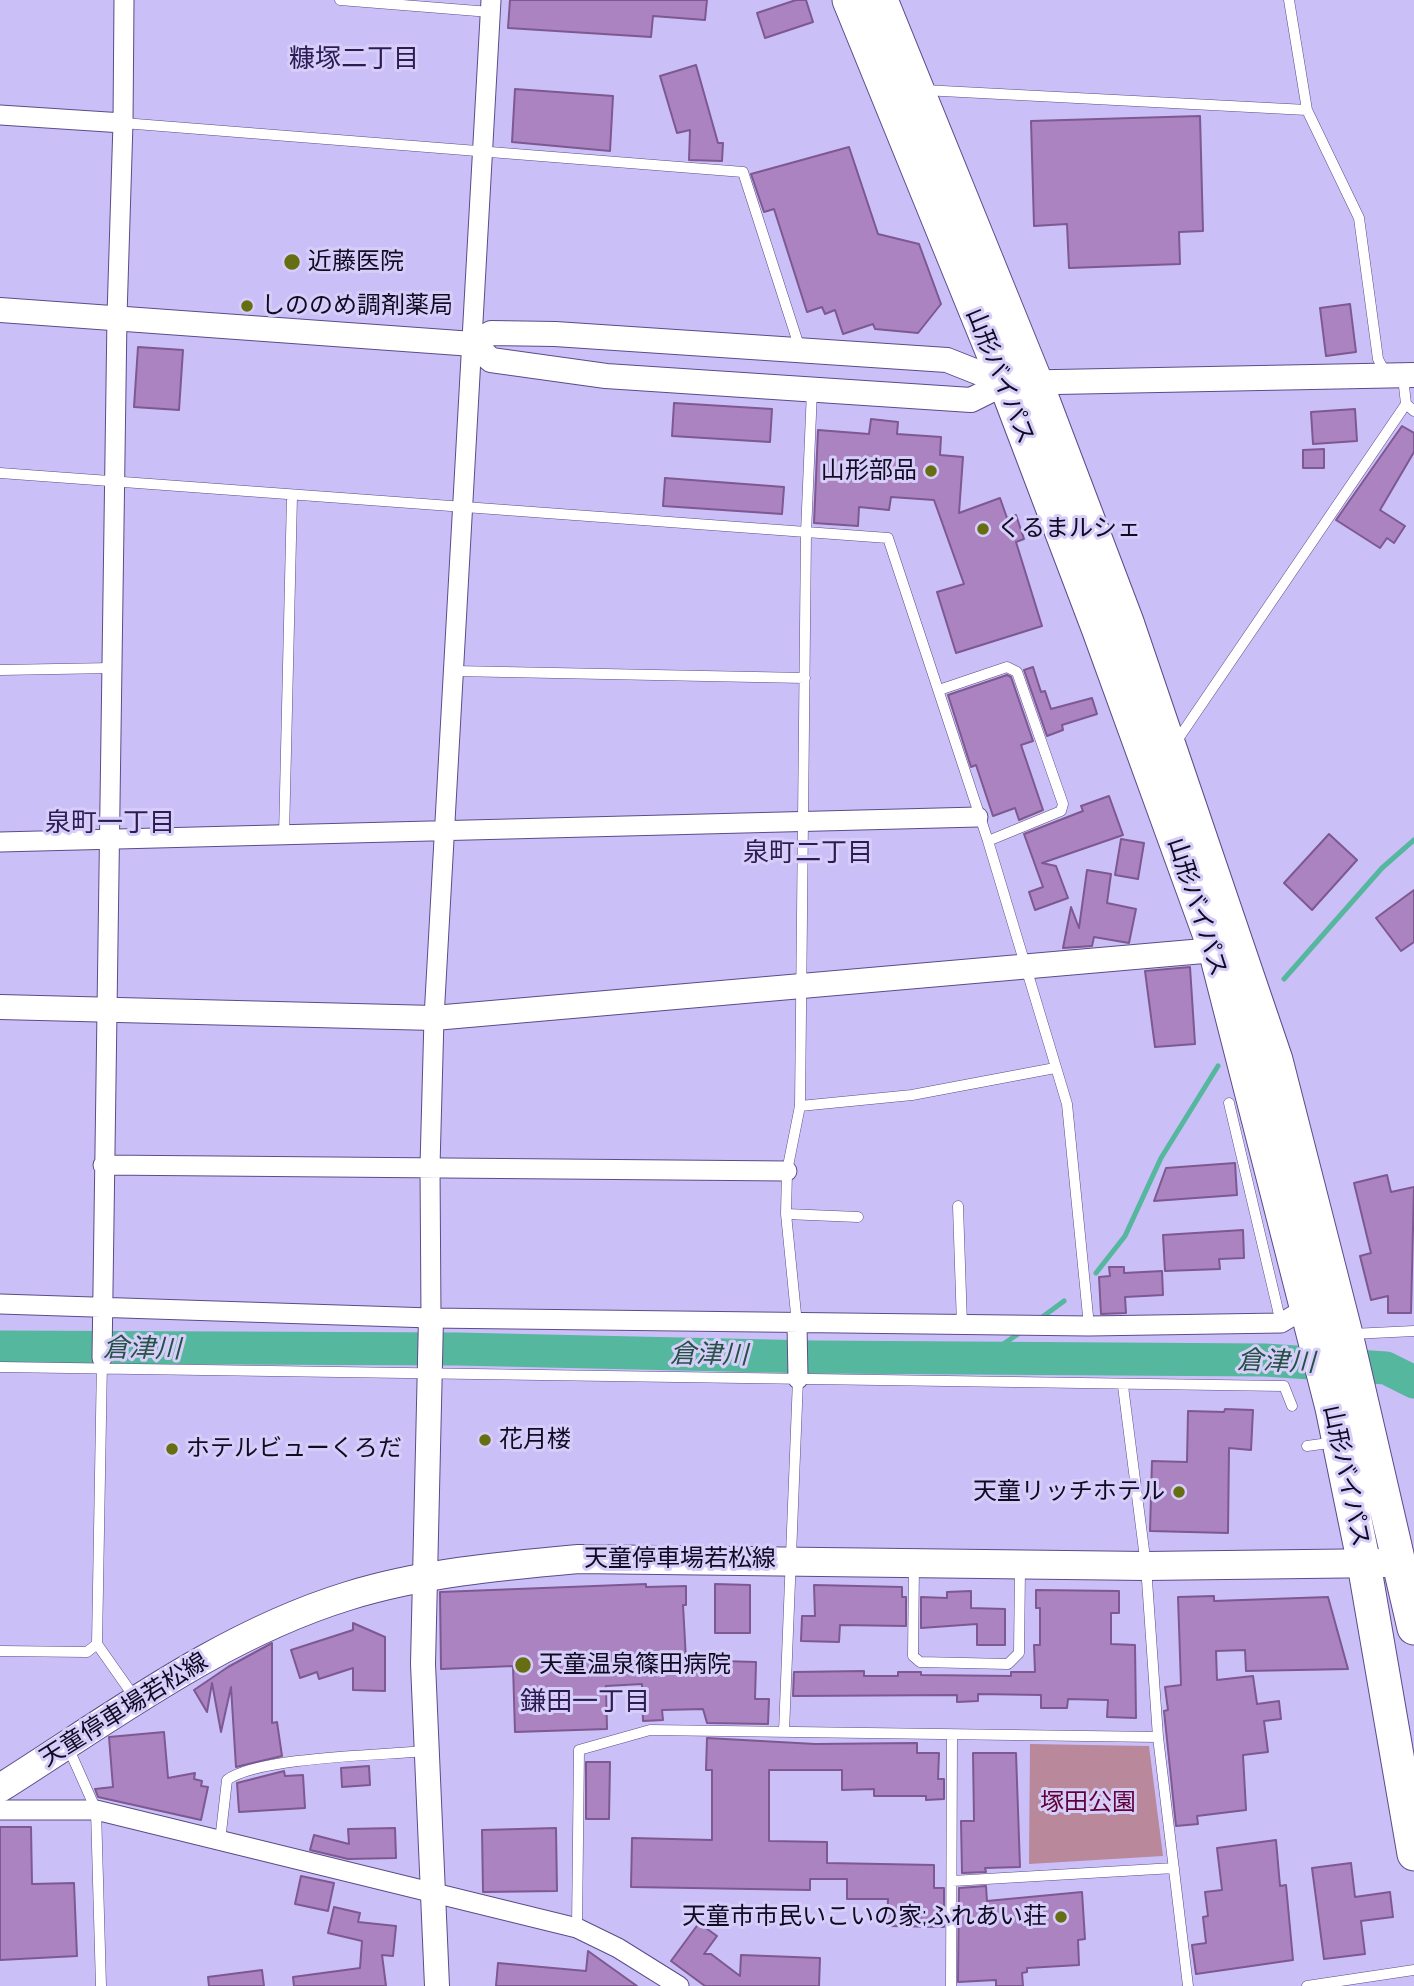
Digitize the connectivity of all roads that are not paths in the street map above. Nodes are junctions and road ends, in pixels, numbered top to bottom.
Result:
1 (124, 0) edge
2 (340, 0) edge
3 (849, 0) edge
4 (881, 0) edge
5 (1289, 0) edge
6 (490, 6) edge
7 (919, 90) junction
8 (1307, 110) junction
9 (0, 115) edge
10 (123, 123) junction
11 (483, 151) junction
12 (0, 310) edge
13 (117, 316) junction
14 (473, 344) junction
15 (800, 350) junction
16 (1402, 376) edge
17 (1021, 383) junction
18 (812, 390) junction
19 (1410, 408) edge
20 (0, 473) edge
21 (114, 483) junction
22 (292, 496) junction
23 (463, 506) junction
24 (806, 533) junction
25 (113, 668) junction
26 (0, 670) edge
27 (454, 671) junction
28 (805, 678) junction
29 (939, 690) junction
30 (1172, 748) junction
31 (978, 817) junction
32 (802, 823) junction
33 (445, 829) junction
34 (284, 836) junction
35 (108, 841) junction
36 (988, 841) junction
37 (0, 842) edge
38 (1215, 950) junction
39 (1025, 968) junction
40 (800, 987) junction
41 (0, 1007) edge
42 (107, 1010) junction
43 (433, 1018) junction
44 (1055, 1068) junction
45 (1229, 1103) dead end
46 (800, 1106) junction
47 (103, 1164) junction
48 (430, 1166) junction
49 (787, 1171) junction
50 (958, 1206) dead end
51 (786, 1214) junction
52 (858, 1217) dead end
53 (0, 1304) edge
54 (102, 1312) junction
55 (431, 1318) junction
56 (1317, 1322) junction
57 (962, 1325) junction
58 (1089, 1326) junction
59 (797, 1329) junction
60 (1414, 1331) edge
61 (102, 1363) junction
62 (0, 1367) edge
63 (428, 1374) junction
64 (798, 1375) junction
65 (1123, 1386) junction
66 (1292, 1406) dead end
67 (1347, 1408) junction
68 (1340, 1442) junction
69 (1307, 1446) dead end
70 (792, 1559) junction
71 (914, 1560) junction
72 (1406, 1561) edge
73 (1020, 1563) junction
74 (1364, 1564) junction
75 (1146, 1566) junction
76 (427, 1578) junction
77 (1414, 1628) edge
78 (97, 1644) junction
79 (0, 1651) edge
80 (138, 1701) junction
81 (784, 1732) junction
82 (952, 1735) junction
83 (1158, 1738) junction
84 (68, 1745) junction
85 (426, 1751) junction
86 (0, 1788) edge
87 (0, 1810) edge
88 (96, 1810) junction
89 (220, 1841) junction
90 (1414, 1854) edge
91 (1174, 1868) junction
92 (952, 1881) junction
93 (432, 1895) junction
94 (577, 1928) junction
95 (1414, 1970) edge
96 (101, 1986) edge
97 (437, 1986) edge
98 (679, 1986) edge
99 (951, 1986) edge
100 (1188, 1986) edge
101 (1307, 1986) edge

1 - 10 street
2 - 6 lane
3 - 17 highway, 山形バイパス
4 - 7 highway, 山形バイパス
5 - 8 lane
6 - 11 street
7 - 8 lane
7 - 17 highway, 山形バイパス
8 - 16 lane
9 - 10 street
10 - 11 lane
10 - 13 street
11 - 14 street
11 - 15 lane
12 - 13 street
13 - 14 street
13 - 21 street
14 - 15 street
14 - 18 street
14 - 23 street
15 - 17 street
16 - 17 street
16 - 19 lane
17 - 18 street
17 - 30 highway, 山形バイパス
17 - 38 highway, 山形バイパス
18 - 24 lane
19 - 30 lane
20 - 21 lane
21 - 22 lane
21 - 25 street
22 - 23 lane
22 - 34 lane
23 - 24 lane
23 - 27 street
24 - 28 lane
24 - 29 lane
25 - 26 lane
25 - 35 street
27 - 28 lane
27 - 33 street
28 - 32 lane
29 - 31 lane
29 - 36 lane
30 - 56 highway, 山形バイパス
31 - 32 street
31 - 36 lane
32 - 33 street
32 - 40 lane
33 - 34 street
33 - 43 street
34 - 35 street
35 - 37 street
35 - 42 street
36 - 39 lane
38 - 39 street
38 - 56 highway, 山形バイパス
39 - 40 street
39 - 44 lane
40 - 43 street
40 - 46 lane
41 - 42 street
42 - 43 street
42 - 47 street
43 - 48 street
44 - 46 lane
44 - 58 lane
45 - 56 lane
46 - 49 lane
47 - 48 street
47 - 54 street
48 - 49 street
48 - 55 street
49 - 51 lane
50 - 57 lane
51 - 52 lane
51 - 59 lane
53 - 54 street
54 - 55 street
54 - 61 street
55 - 59 street
55 - 63 street
56 - 58 street
56 - 60 lane
56 - 67 highway, 山形バイパス
57 - 58 street
57 - 59 street
59 - 64 street
61 - 62 lane
61 - 63 lane
61 - 78 lane
63 - 64 lane
63 - 76 street
64 - 65 lane
64 - 70 lane
65 - 66 lane
65 - 75 lane
67 - 68 highway, 山形バイパス
67 - 72 highway, 山形バイパス
68 - 69 lane
68 - 74 highway, 山形バイパス
70 - 71 main road, 天童停車場若松線
70 - 76 main road, 天童停車場若松線
70 - 81 lane
71 - 73 main road, 天童停車場若松線
71 - 73 lane
72 - 74 main road, 天童停車場若松線
72 - 77 highway, 山形バイパス
73 - 75 main road, 天童停車場若松線
74 - 75 main road, 天童停車場若松線
74 - 90 highway, 山形バイパス
75 - 83 lane
76 - 80 main road, 天童停車場若松線
76 - 85 street
78 - 79 lane
78 - 80 lane
80 - 84 main road, 天童停車場若松線
81 - 82 lane
81 - 94 lane
82 - 83 lane
82 - 92 lane
83 - 91 lane
84 - 86 main road, 天童停車場若松線
84 - 88 lane
85 - 89 lane
85 - 93 street
87 - 88 street
88 - 89 street
88 - 96 lane
89 - 93 street
91 - 92 lane
91 - 100 lane
92 - 99 lane
93 - 94 street
93 - 97 street
94 - 98 street
95 - 101 lane

